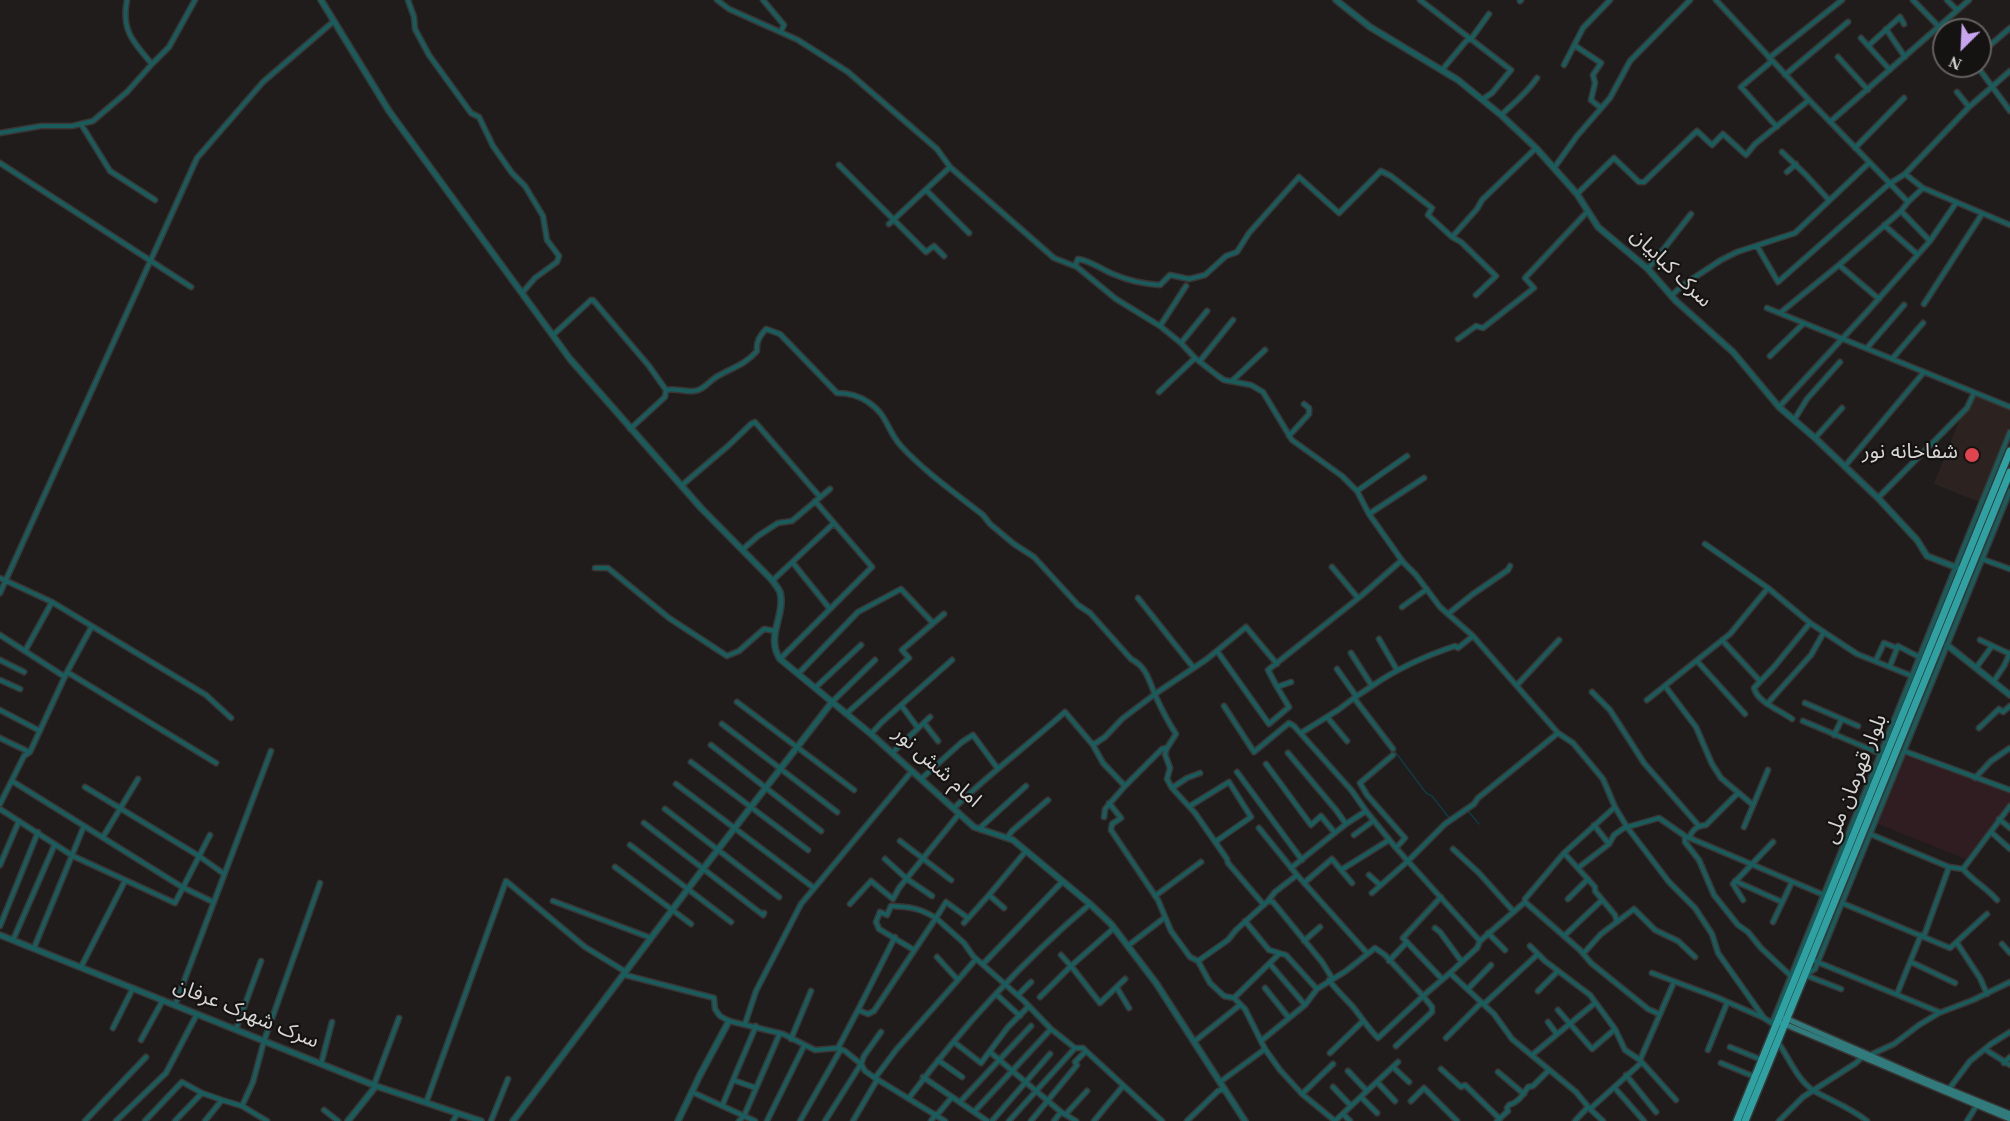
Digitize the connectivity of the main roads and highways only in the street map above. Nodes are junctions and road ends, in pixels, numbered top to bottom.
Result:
1 (2010, 451) edge
2 (2010, 472) edge
3 (1962, 570) junction
4 (1811, 960) junction
5 (1780, 1022) junction
6 (1866, 1058) junction
7 (2010, 1114) edge
8 (2010, 1119) edge
9 (1737, 1121) edge
10 (1745, 1121) edge

1 - 3 highway, بلوار قهرمان ملی
2 - 3 highway, بلوار قهرمان ملی
3 - 4 highway, بلوار قهرمان ملی
4 - 5 highway, بلوار قهرمان ملی
4 - 5 highway, بلوار قهرمان ملی
5 - 6 main road
5 - 9 highway, بلوار قهرمان ملی
5 - 10 highway, بلوار قهرمان ملی
6 - 7 main road
6 - 8 main road

